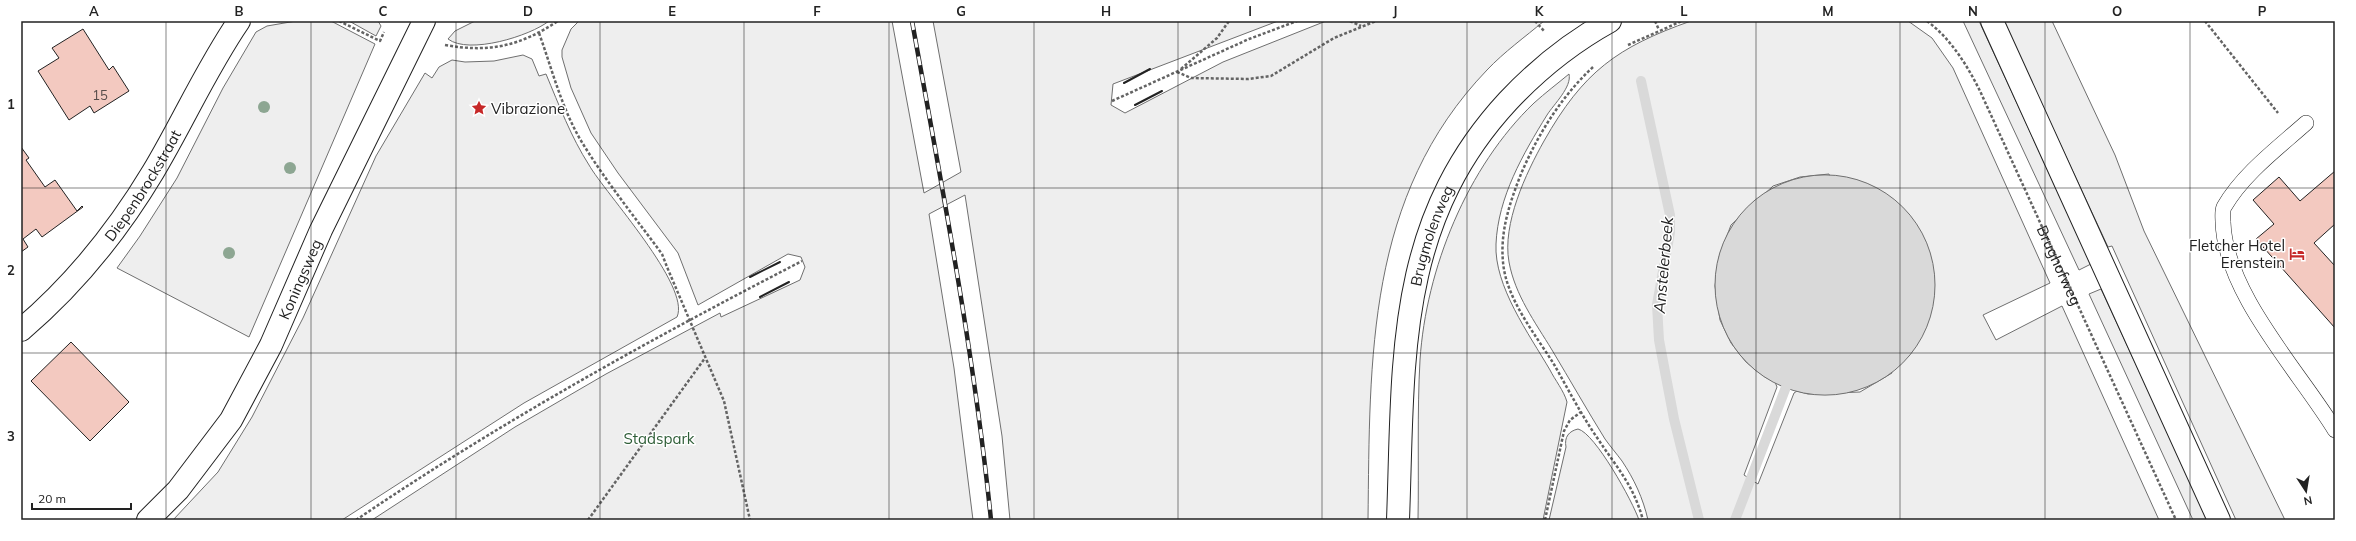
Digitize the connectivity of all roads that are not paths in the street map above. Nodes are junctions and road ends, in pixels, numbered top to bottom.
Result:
1 (239, 21) edge
2 (1610, 21) edge
3 (1992, 21) edge
4 (421, 28) edge
5 (2306, 123) dead end
6 (21, 330) edge
7 (2335, 430) edge
8 (148, 520) edge
9 (1398, 520) edge
10 (2219, 520) edge

1 - 6 street, Diepenbrockstraat
2 - 9 street, Brugmolenweg
3 - 10 street
4 - 8 street, Koningsweg
5 - 7 lane

